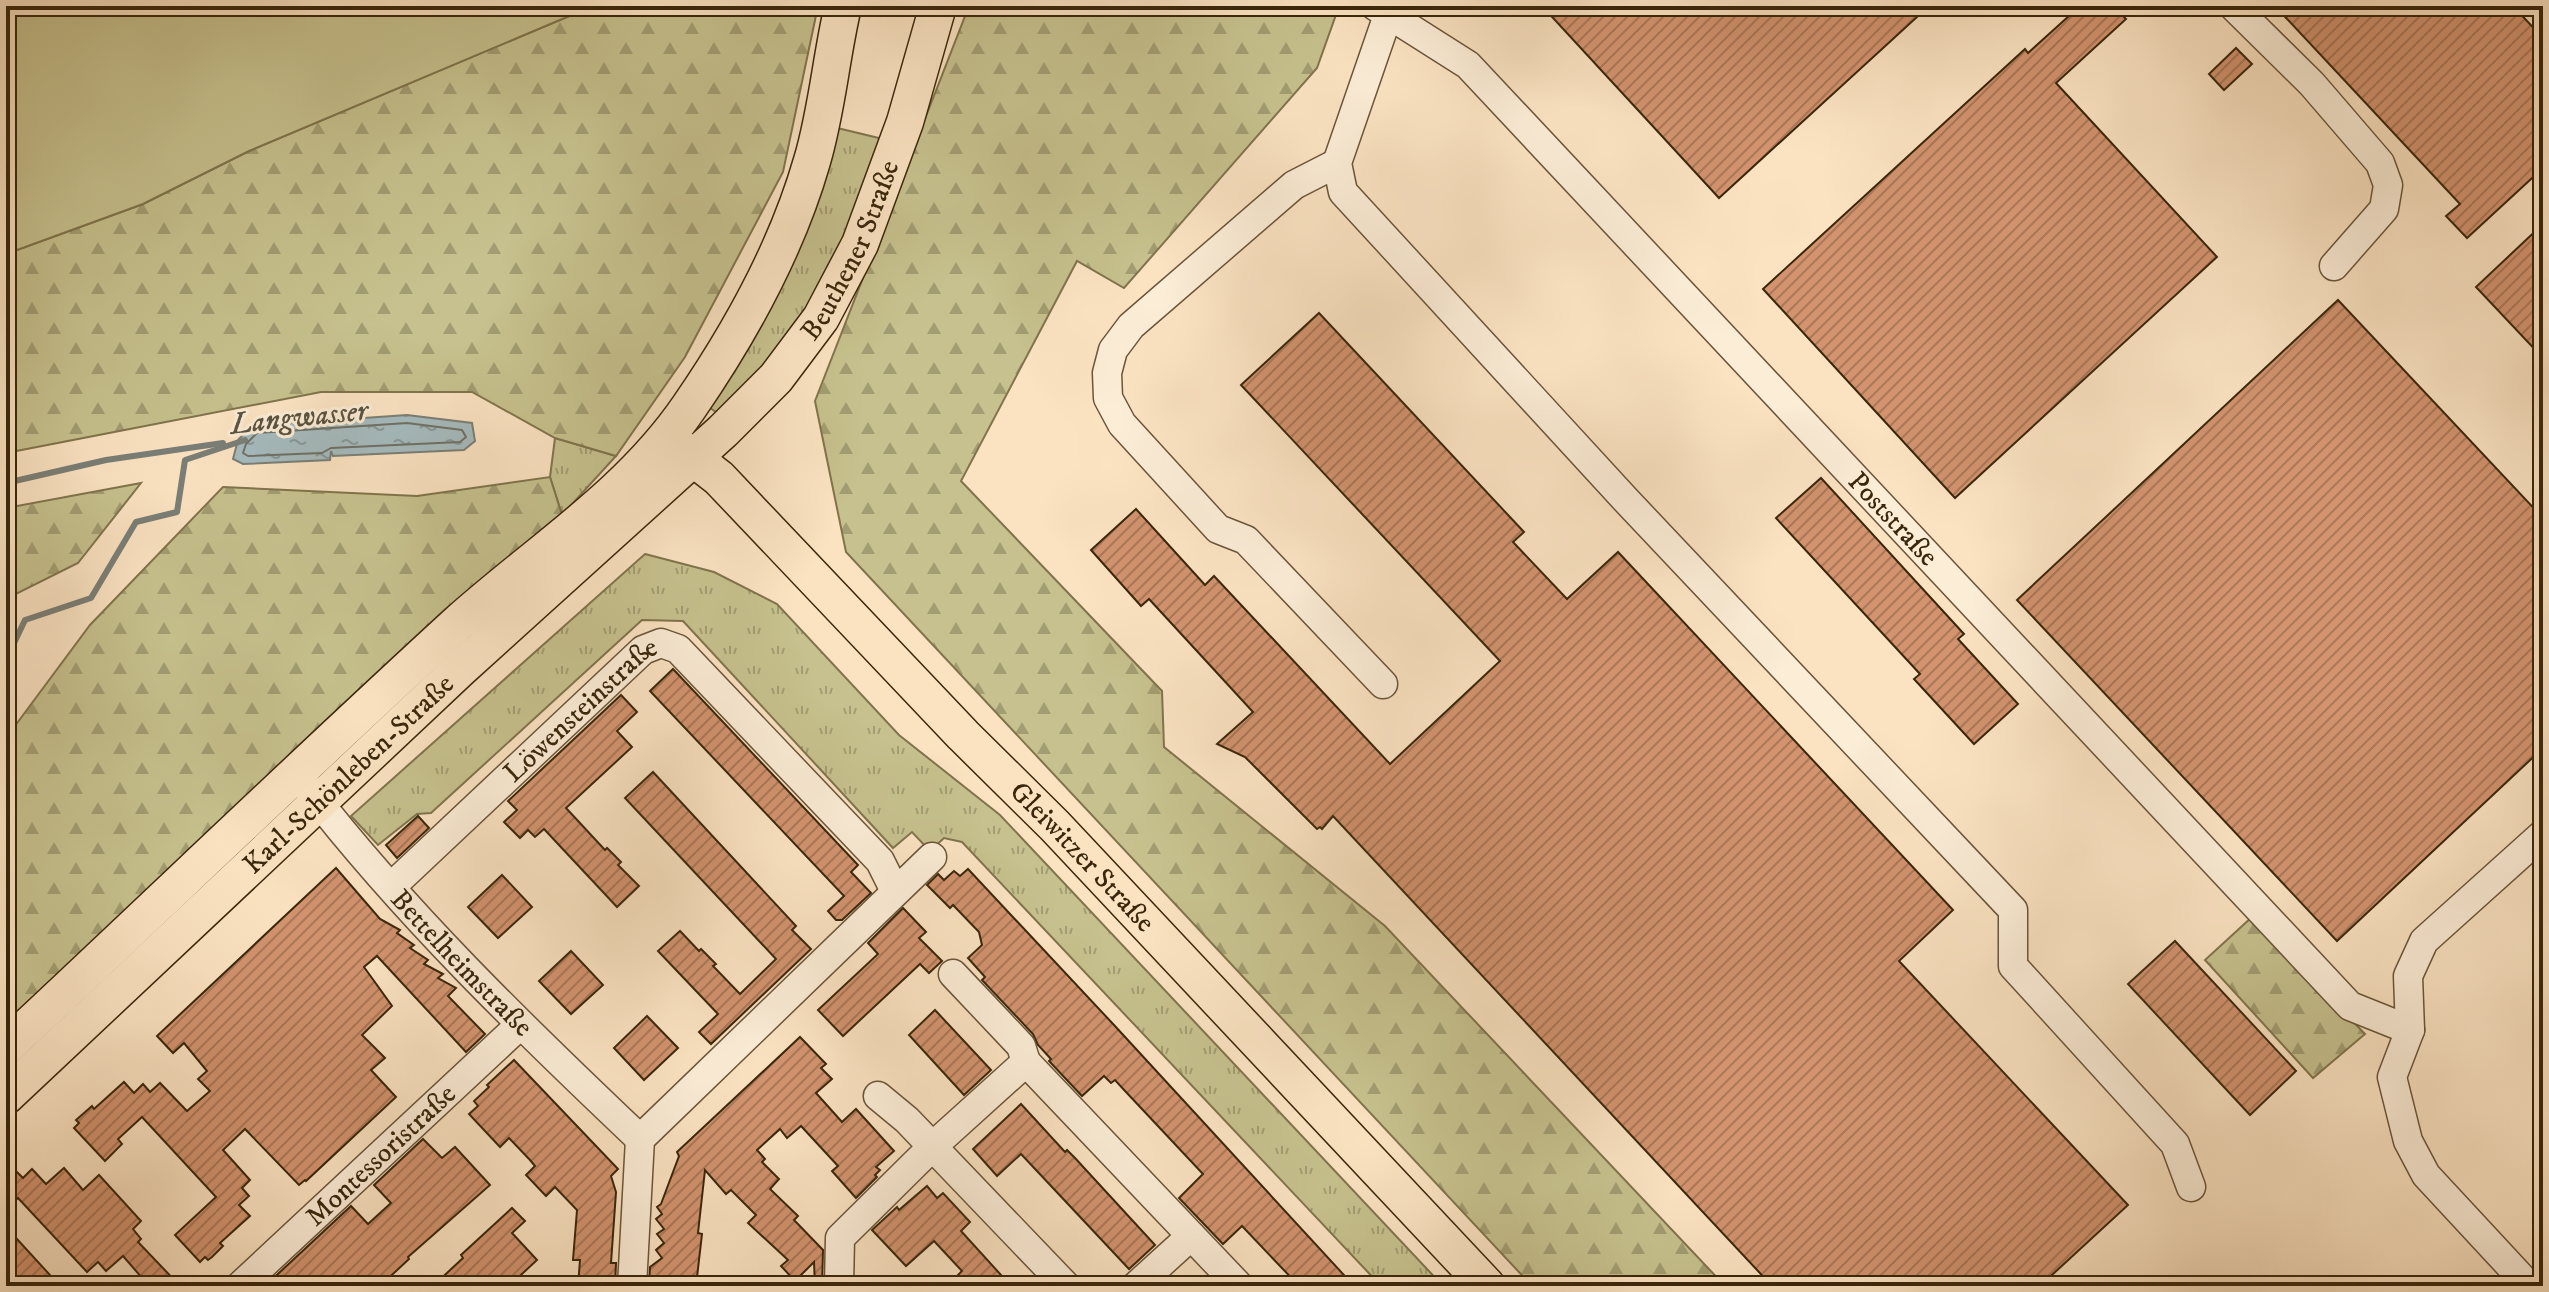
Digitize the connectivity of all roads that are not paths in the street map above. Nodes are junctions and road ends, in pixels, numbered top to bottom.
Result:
1 (843, 6) edge
2 (938, 6) edge
3 (2233, 6) edge
4 (1381, 11) edge
5 (1337, 163) junction
6 (2334, 266) dead end
7 (680, 447) junction
8 (1383, 684) dead end
9 (308, 788) junction
10 (2543, 834) edge
11 (932, 857) dead end
12 (391, 887) junction
13 (895, 891) junction
14 (953, 974) dead end
15 (520, 1025) junction
16 (2410, 1030) junction
17 (6, 1047) edge
18 (1026, 1062) junction
19 (6, 1096) edge
20 (878, 1096) dead end
21 (640, 1139) junction
22 (933, 1146) junction
23 (2191, 1187) dead end
24 (1191, 1236) junction
25 (240, 1286) edge
26 (632, 1286) edge
27 (839, 1286) edge
28 (1066, 1286) edge
29 (1136, 1286) edge
30 (1239, 1286) edge
31 (1487, 1286) edge
32 (2529, 1286) edge

1 - 7 main road
2 - 7 main road, Beuthener Straße
3 - 6 street
4 - 5 street
4 - 16 street, Poststraße
5 - 8 street
5 - 23 street
7 - 9 main road, Karl-Schönleben-Straße
7 - 31 main road, Gleiwitzer Straße
9 - 12 street, Bettelheimstraße
9 - 17 main road, Karl-Schönleben-Straße
9 - 19 main road, Karl-Schönleben-Straße
10 - 16 street
11 - 13 street
12 - 13 street, Löwensteinstraße
12 - 15 street, Bettelheimstraße
13 - 21 street
14 - 18 street
15 - 21 street, Bettelheimstraße
15 - 25 street, Montessoristraße
16 - 32 street
18 - 22 street
18 - 24 street
20 - 22 street
21 - 26 street
22 - 27 street
22 - 28 street
24 - 29 street
24 - 30 street

